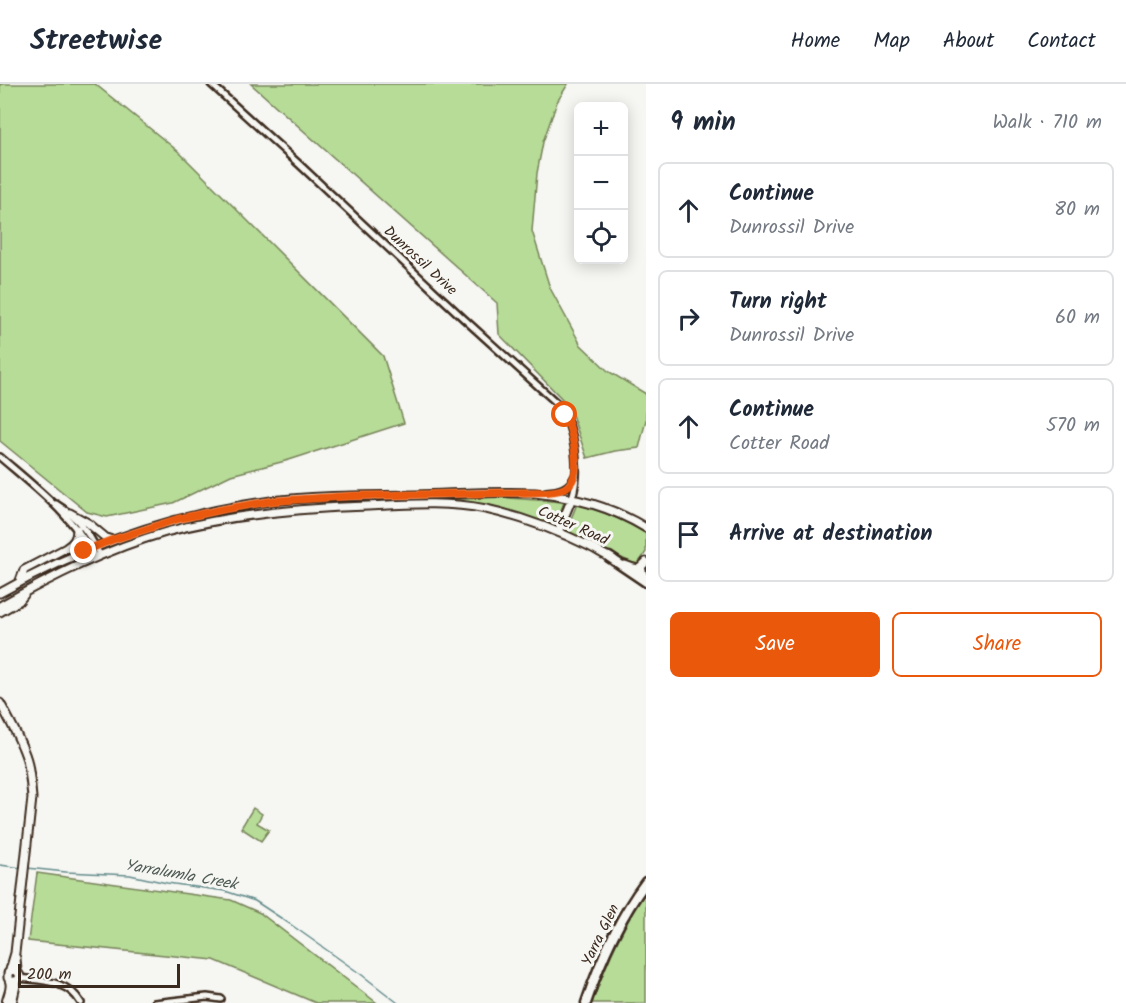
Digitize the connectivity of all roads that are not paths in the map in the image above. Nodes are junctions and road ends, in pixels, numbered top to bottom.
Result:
1 (211, 84) edge
2 (0, 458) edge
3 (575, 475) junction
4 (535, 493) junction
5 (572, 498) junction
6 (50, 500) junction
7 (618, 512) junction
8 (70, 513) junction
9 (646, 521) edge
10 (646, 528) edge
11 (77, 529) junction
12 (558, 532) junction
13 (112, 540) junction
14 (93, 547) junction
15 (98, 556) junction
16 (609, 557) junction
17 (643, 566) edge
18 (20, 581) junction
19 (646, 581) edge
20 (28, 590) junction
21 (0, 593) edge
22 (0, 606) edge
23 (0, 612) edge
24 (0, 703) edge
25 (646, 882) edge
26 (15, 976) junction
27 (221, 999) dead end
28 (6, 1003) edge
29 (12, 1003) edge
30 (81, 1003) edge
31 (154, 1003) edge
32 (586, 1003) edge

1 - 3 street, Dunrossil Drive
2 - 6 street
3 - 4 street
3 - 5 street, Dunrossil Drive
4 - 5 main road, Cotter Road
4 - 13 main road, Cotter Road
5 - 7 main road, Cotter Road
5 - 12 main road
6 - 8 street
6 - 11 street
7 - 9 main road
7 - 10 main road, Cotter Road
8 - 13 main road
8 - 14 street
11 - 14 street
11 - 18 main road
12 - 15 main road, Cotter Road
12 - 16 main road, Cotter Road
13 - 14 main road, Cotter Road
14 - 15 street
14 - 18 main road, Cotter Road
15 - 20 main road, Cotter Road
16 - 17 main road, Cotter Road
16 - 19 highway
17 - 19 highway
18 - 21 main road, Cotter Road
20 - 22 main road, Cotter Road
20 - 23 main road
24 - 26 main road
25 - 32 highway, Yarra Glen
26 - 28 main road
26 - 29 main road
26 - 30 street
27 - 31 street

